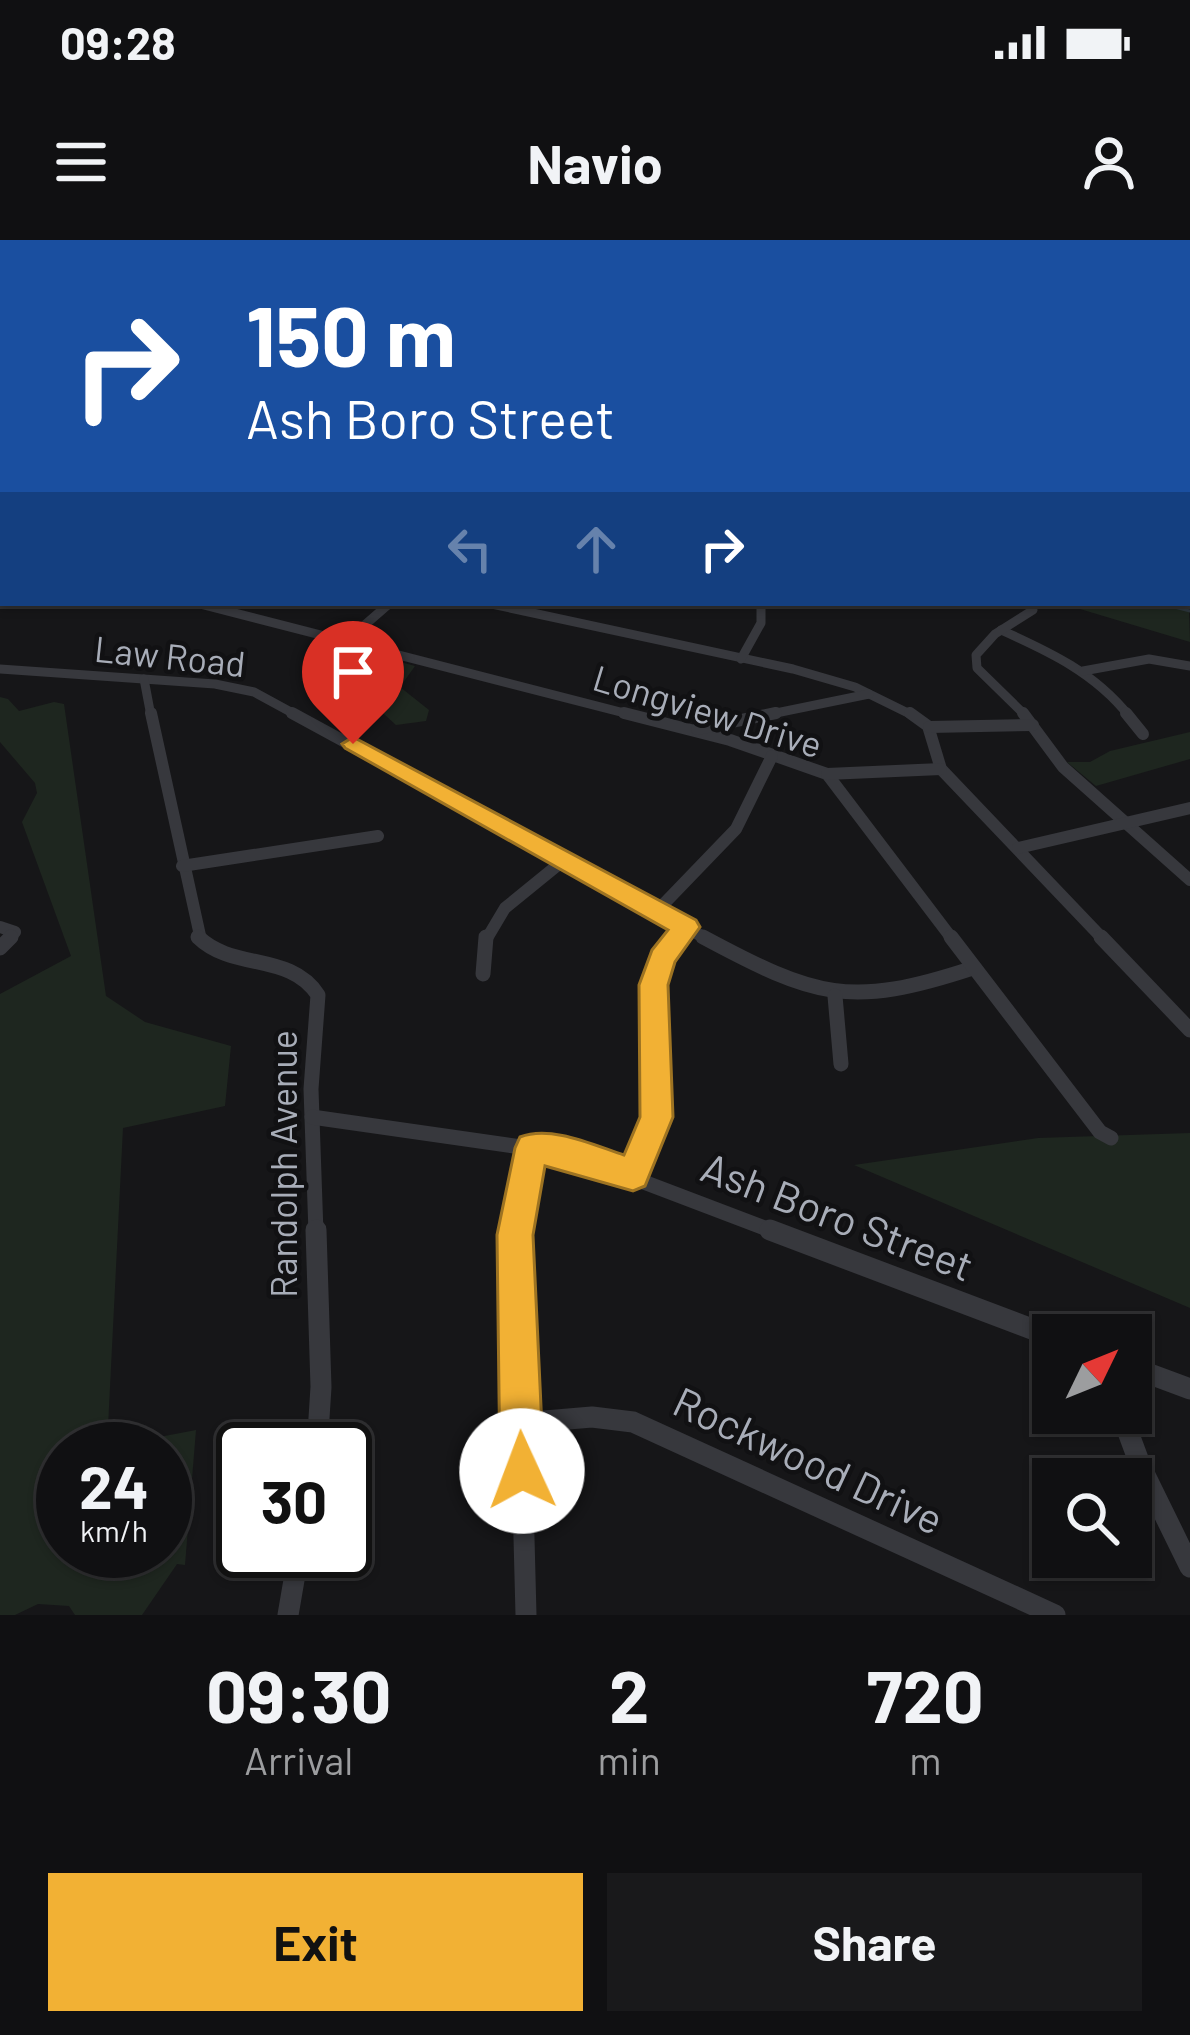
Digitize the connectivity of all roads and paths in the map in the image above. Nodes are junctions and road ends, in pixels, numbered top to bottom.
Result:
1 (207, 606) edge
2 (388, 606) edge
3 (501, 606) edge
4 (761, 606) edge
5 (1033, 610) dead end
6 (1001, 630) junction
7 (344, 644) junction
8 (741, 659) junction
9 (1190, 666) edge
10 (0, 669) edge
11 (1083, 671) junction
12 (144, 679) junction
13 (874, 693) junction
14 (1033, 725) junction
15 (929, 727) junction
16 (693, 730) junction
17 (1143, 734) dead end
18 (772, 756) junction
19 (941, 769) junction
20 (827, 774) junction
21 (1190, 808) edge
22 (1127, 823) junction
23 (378, 836) dead end
24 (1018, 848) junction
25 (564, 860) junction
26 (182, 866) junction
27 (1190, 880) edge
28 (657, 911) junction
29 (0, 927) edge
30 (686, 927) junction
31 (0, 948) edge
32 (973, 968) junction
33 (483, 974) dead end
34 (836, 996) junction
35 (1190, 1030) edge
36 (841, 1064) dead end
37 (312, 1117) junction
38 (1111, 1138) dead end
39 (532, 1148) junction
40 (633, 1175) junction
41 (1032, 1329) edge
42 (1152, 1374) edge
43 (1190, 1389) edge
44 (319, 1422) edge
45 (520, 1424) junction
46 (1129, 1434) edge
47 (1190, 1568) edge
48 (294, 1578) edge
49 (288, 1615) edge
50 (526, 1615) edge
51 (1055, 1615) edge

1 - 7 street, Longview Drive
2 - 7 street
3 - 8 street
4 - 8 street
5 - 6 street
6 - 11 street
6 - 14 street
7 - 16 street, Longview Drive
8 - 13 street
9 - 11 street
10 - 12 street, Law Road
11 - 17 street
12 - 25 street, Law Road
12 - 26 street, Randolph Avenue
13 - 15 street
13 - 16 street
14 - 15 street
14 - 22 street
15 - 19 street
16 - 18 street, Longview Drive
18 - 20 street, Longview Drive
18 - 28 street
19 - 20 street
19 - 24 street
20 - 32 street, Longview Drive
21 - 22 street
22 - 24 street
22 - 27 street
23 - 26 street
24 - 35 street
25 - 28 street, Law Road
25 - 33 street
26 - 37 street, Randolph Avenue
28 - 30 street, Law Road
29 - 31 street
30 - 34 street, Law Road
30 - 40 street
32 - 34 street, Law Road
32 - 38 street, Longview Drive
34 - 36 street
37 - 39 street, Ash Boro Street
37 - 44 street, Randolph Avenue
39 - 40 street, Ash Boro Street
39 - 45 street
40 - 41 street, Ash Boro Street
42 - 43 street
45 - 50 street
45 - 51 street, Rockwood Drive
46 - 47 street
48 - 49 street

